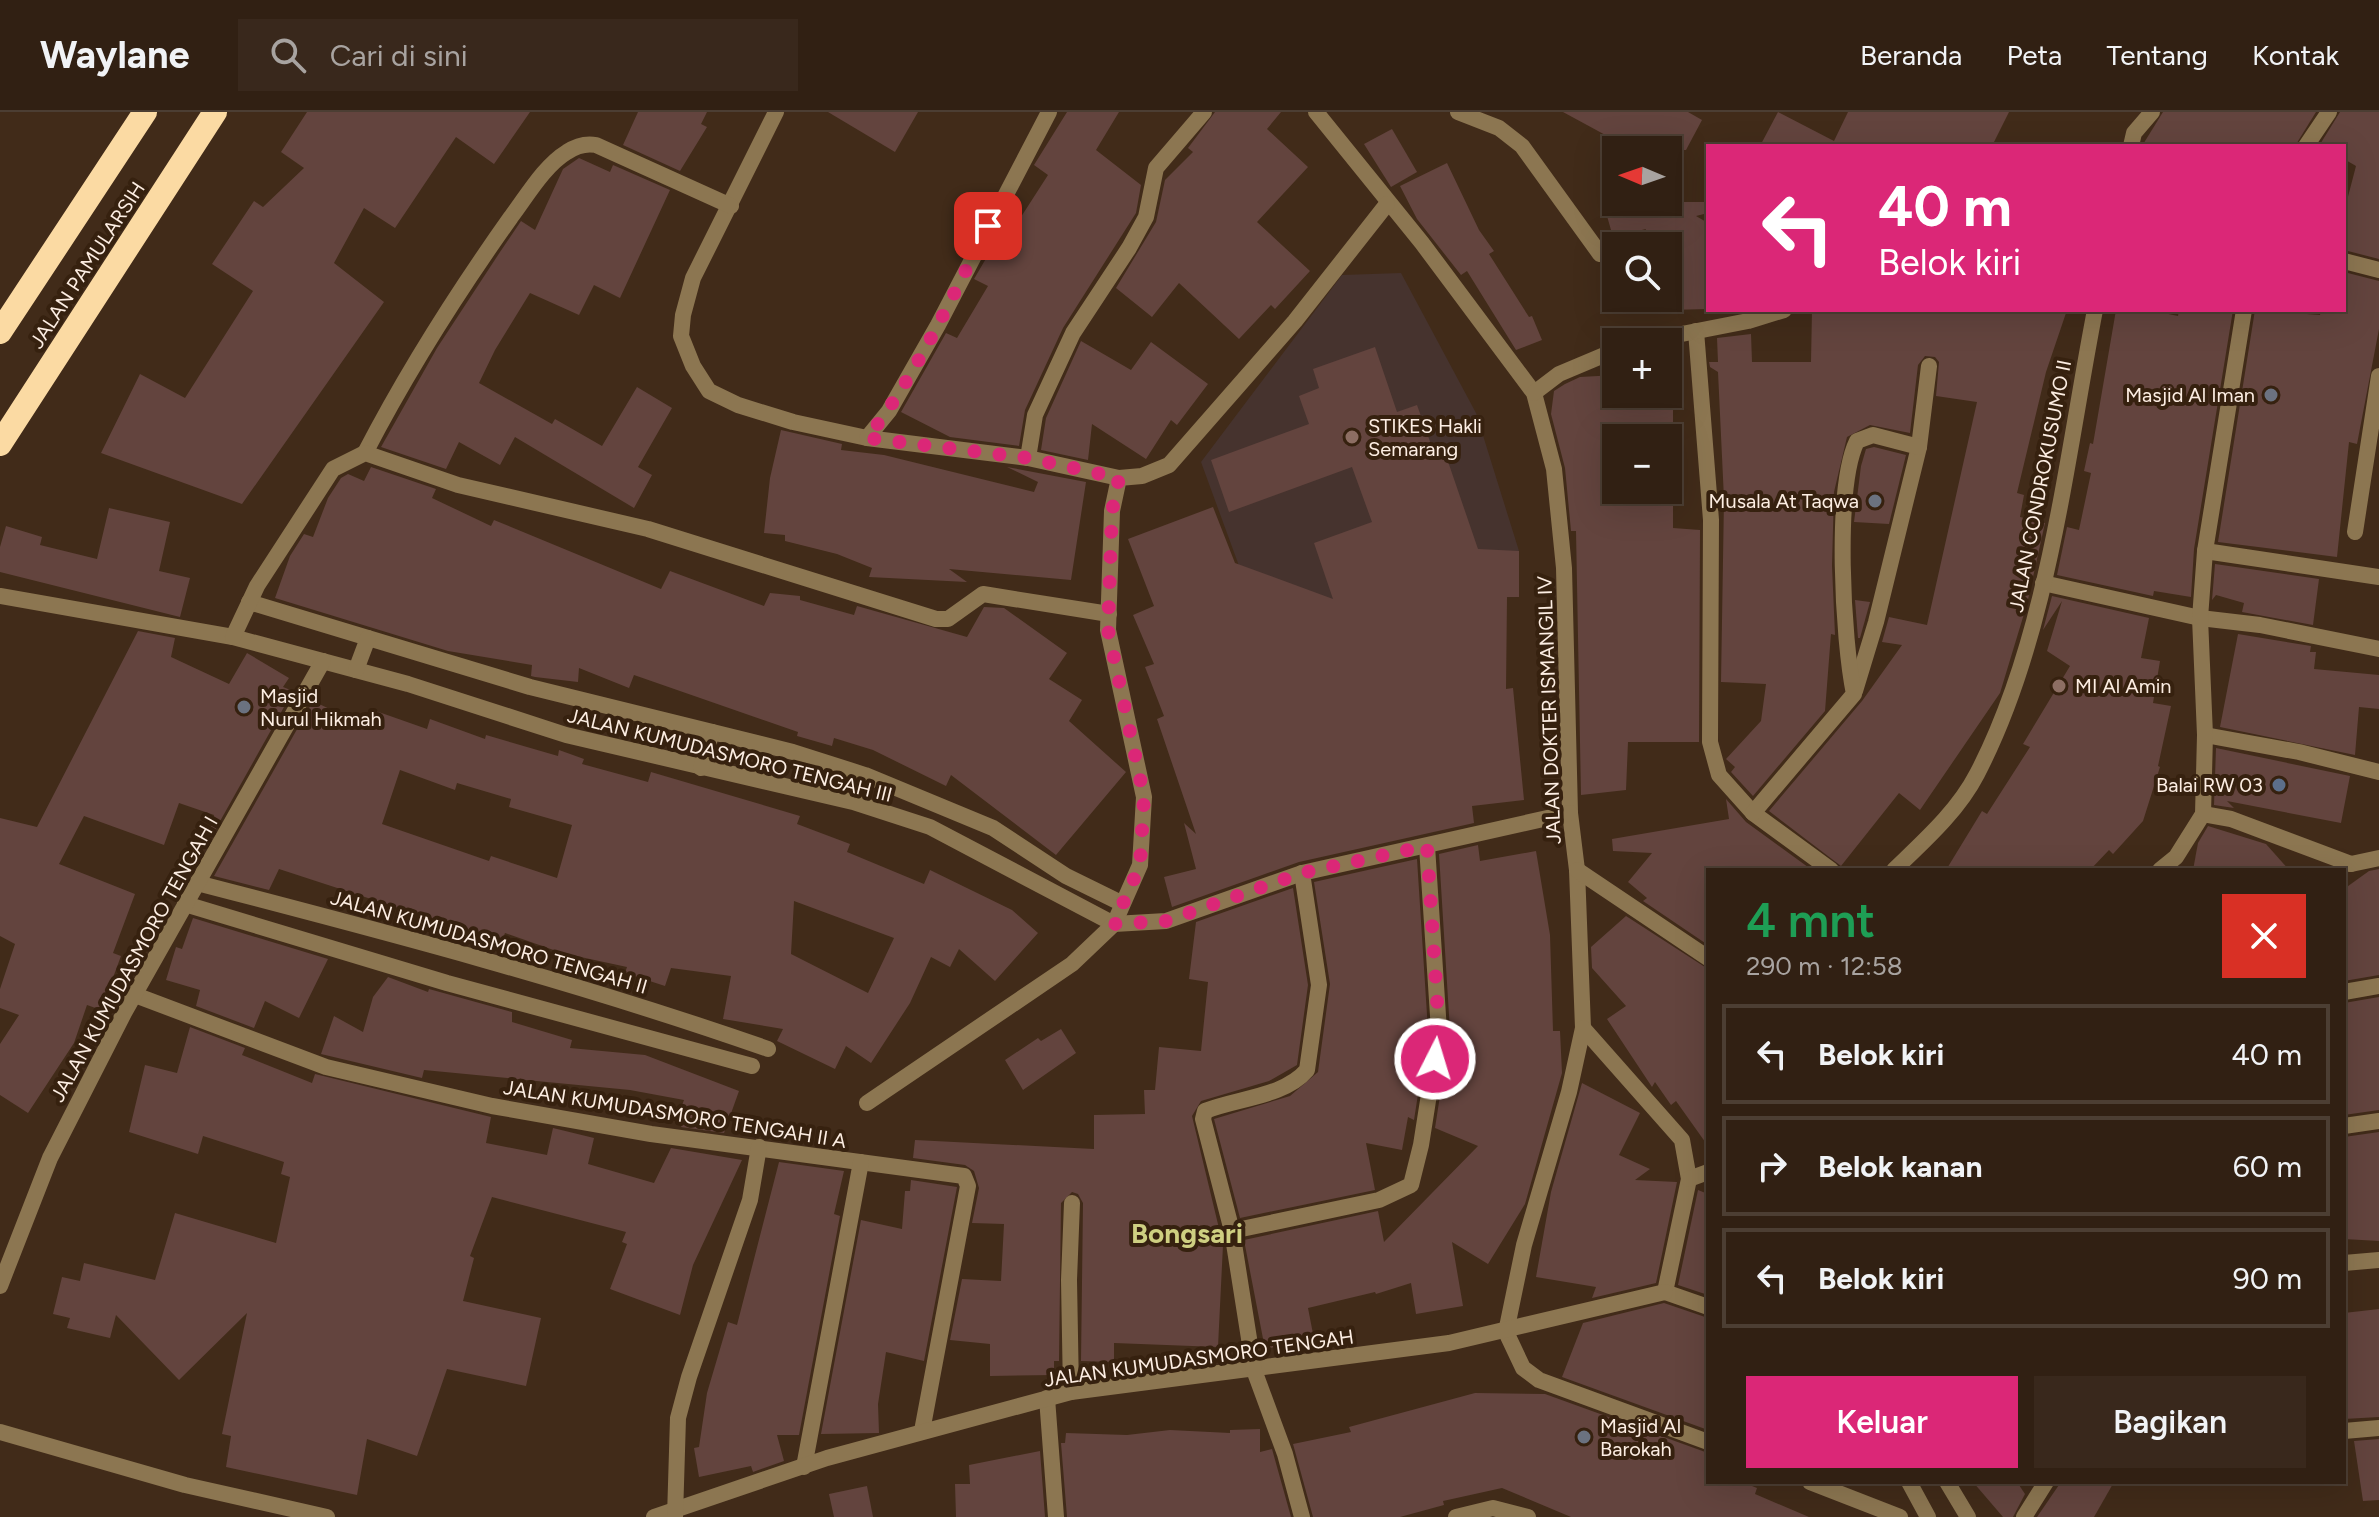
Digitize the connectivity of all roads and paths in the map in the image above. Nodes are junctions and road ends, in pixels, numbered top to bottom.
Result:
1 (145, 112) edge
2 (215, 112) edge
3 (776, 112) edge
4 (1049, 112) edge
5 (1204, 112) edge
6 (1316, 112) edge
7 (1458, 112) edge
8 (2152, 112) edge
9 (2329, 112) edge
10 (2131, 144) edge
11 (2307, 144) edge
12 (1387, 204) junction
13 (731, 206) junction
14 (1600, 254) dead end
15 (2346, 262) edge
16 (2379, 270) edge
17 (1776, 312) edge
18 (2095, 312) edge
19 (2244, 312) edge
20 (1696, 331) junction
21 (0, 332) edge
22 (1682, 334) edge
23 (1602, 356) edge
24 (1929, 366) dead end
25 (2379, 376) edge
26 (1534, 393) junction
27 (867, 438) junction
28 (0, 444) edge
29 (1919, 447) junction
30 (365, 453) junction
31 (1028, 458) junction
32 (1119, 478) junction
33 (2355, 532) dead end
34 (2205, 551) junction
35 (2379, 577) edge
36 (2043, 583) junction
37 (0, 596) edge
38 (249, 602) junction
39 (1109, 614) junction
40 (2200, 618) junction
41 (233, 637) junction
42 (368, 638) junction
43 (2379, 649) edge
44 (323, 661) junction
45 (356, 670) junction
46 (1854, 694) junction
47 (712, 732) junction
48 (2205, 735) junction
49 (701, 768) junction
50 (2379, 772) edge
51 (865, 775) junction
52 (853, 802) junction
53 (939, 804) junction
54 (1570, 813) junction
55 (1753, 813) junction
56 (2203, 814) junction
57 (930, 827) junction
58 (1427, 846) junction
59 (2379, 858) edge
60 (1828, 868) edge
61 (1896, 868) edge
62 (2162, 868) edge
63 (2348, 868) edge
64 (1577, 870) junction
65 (1302, 873) junction
66 (197, 883) junction
67 (1121, 903) junction
68 (185, 904) junction
69 (1114, 924) junction
70 (1706, 957) edge
71 (2379, 986) edge
72 (2346, 992) edge
73 (135, 995) junction
74 (1583, 1028) junction
75 (768, 1049) dead end
76 (752, 1066) dead end
77 (867, 1103) dead end
78 (2379, 1121) edge
79 (2346, 1126) edge
80 (759, 1147) junction
81 (861, 1162) junction
82 (1706, 1173) edge
83 (1689, 1179) junction
84 (1072, 1203) dead end
85 (1232, 1231) junction
86 (2379, 1260) edge
87 (2346, 1263) edge
88 (0, 1286) edge
89 (1665, 1292) junction
90 (1706, 1306) edge
91 (1506, 1332) junction
92 (1254, 1370) junction
93 (1071, 1392) junction
94 (1047, 1398) junction
95 (2379, 1428) edge
96 (922, 1431) junction
97 (2346, 1431) edge
98 (0, 1432) edge
99 (1706, 1441) edge
100 (804, 1467) junction
101 (1815, 1484) edge
102 (1910, 1484) edge
103 (1948, 1484) edge
104 (2045, 1484) edge
105 (674, 1514) edge
106 (327, 1517) edge
107 (654, 1517) edge
108 (1056, 1517) edge
109 (1302, 1517) edge
110 (1456, 1517) edge
111 (1528, 1517) edge
112 (1900, 1517) edge
113 (1928, 1517) edge
114 (1968, 1517) edge
115 (2024, 1517) edge

1 - 21 highway, JALAN PAMULARSIH
2 - 28 highway, JALAN PAMULARSIH
3 - 13 street
4 - 27 street
5 - 31 street
6 - 12 street
7 - 14 street
8 - 10 street
9 - 11 street
12 - 26 street
12 - 32 street
13 - 27 street
13 - 30 street
15 - 16 street
17 - 20 street
18 - 36 street, JALAN CONDROKUSUMO II
19 - 34 street
20 - 22 street
20 - 55 street
23 - 26 street
24 - 29 street
25 - 33 street
26 - 54 street, JALAN DOKTER ISMANGIL IV
27 - 31 street
29 - 46 street
29 - 46 street
30 - 38 street
30 - 39 street
31 - 32 street
32 - 39 street
34 - 35 street
34 - 40 street
36 - 40 street
36 - 61 street, JALAN CONDROKUSUMO II
37 - 41 street, JALAN KUMUDASMORO TENGAH III
38 - 41 street
38 - 42 street
39 - 67 street
40 - 43 street
40 - 48 street
41 - 44 street, JALAN KUMUDASMORO TENGAH III
42 - 45 street
42 - 47 street
44 - 45 street, JALAN KUMUDASMORO TENGAH III
44 - 66 street, JALAN KUMUDASMORO TENGAH I
45 - 49 street, JALAN KUMUDASMORO TENGAH III
46 - 55 street
47 - 49 street
47 - 51 street
48 - 50 street
48 - 56 street
49 - 52 street, JALAN KUMUDASMORO TENGAH III
51 - 52 street
51 - 53 street
52 - 57 street, JALAN KUMUDASMORO TENGAH III
53 - 57 street
53 - 67 street
54 - 58 street
54 - 64 street, JALAN DOKTER ISMANGIL IV
55 - 60 street
56 - 62 street
56 - 63 street
57 - 69 street, JALAN KUMUDASMORO TENGAH III
58 - 65 street
58 - 85 street
59 - 63 street
64 - 70 street
64 - 74 street, JALAN DOKTER ISMANGIL IV
65 - 69 street
65 - 85 street
66 - 68 street, JALAN KUMUDASMORO TENGAH I
66 - 75 street, JALAN KUMUDASMORO TENGAH II
67 - 69 street
68 - 73 street, JALAN KUMUDASMORO TENGAH I
68 - 76 street
69 - 77 street
71 - 72 street
73 - 80 street, JALAN KUMUDASMORO TENGAH II A
73 - 88 street, JALAN KUMUDASMORO TENGAH I
74 - 83 street
74 - 91 street, JALAN DOKTER ISMANGIL IV
78 - 79 street
80 - 81 street, JALAN KUMUDASMORO TENGAH II A
80 - 105 street
81 - 96 street, JALAN KUMUDASMORO TENGAH II A
81 - 100 street
82 - 83 street
83 - 89 street
84 - 93 street
85 - 92 street
86 - 87 street
89 - 90 street
89 - 91 street, JALAN KUMUDASMORO TENGAH
91 - 92 street, JALAN KUMUDASMORO TENGAH
91 - 99 street
92 - 93 street, JALAN KUMUDASMORO TENGAH
92 - 109 street
93 - 94 street, JALAN KUMUDASMORO TENGAH
94 - 96 street, JALAN KUMUDASMORO TENGAH
94 - 108 street
95 - 97 street
96 - 100 street, JALAN KUMUDASMORO TENGAH
98 - 106 street
100 - 105 street, JALAN KUMUDASMORO TENGAH
101 - 112 street
102 - 113 street
103 - 114 street
104 - 115 street
105 - 107 street, JALAN KUMUDASMORO TENGAH
110 - 111 street

